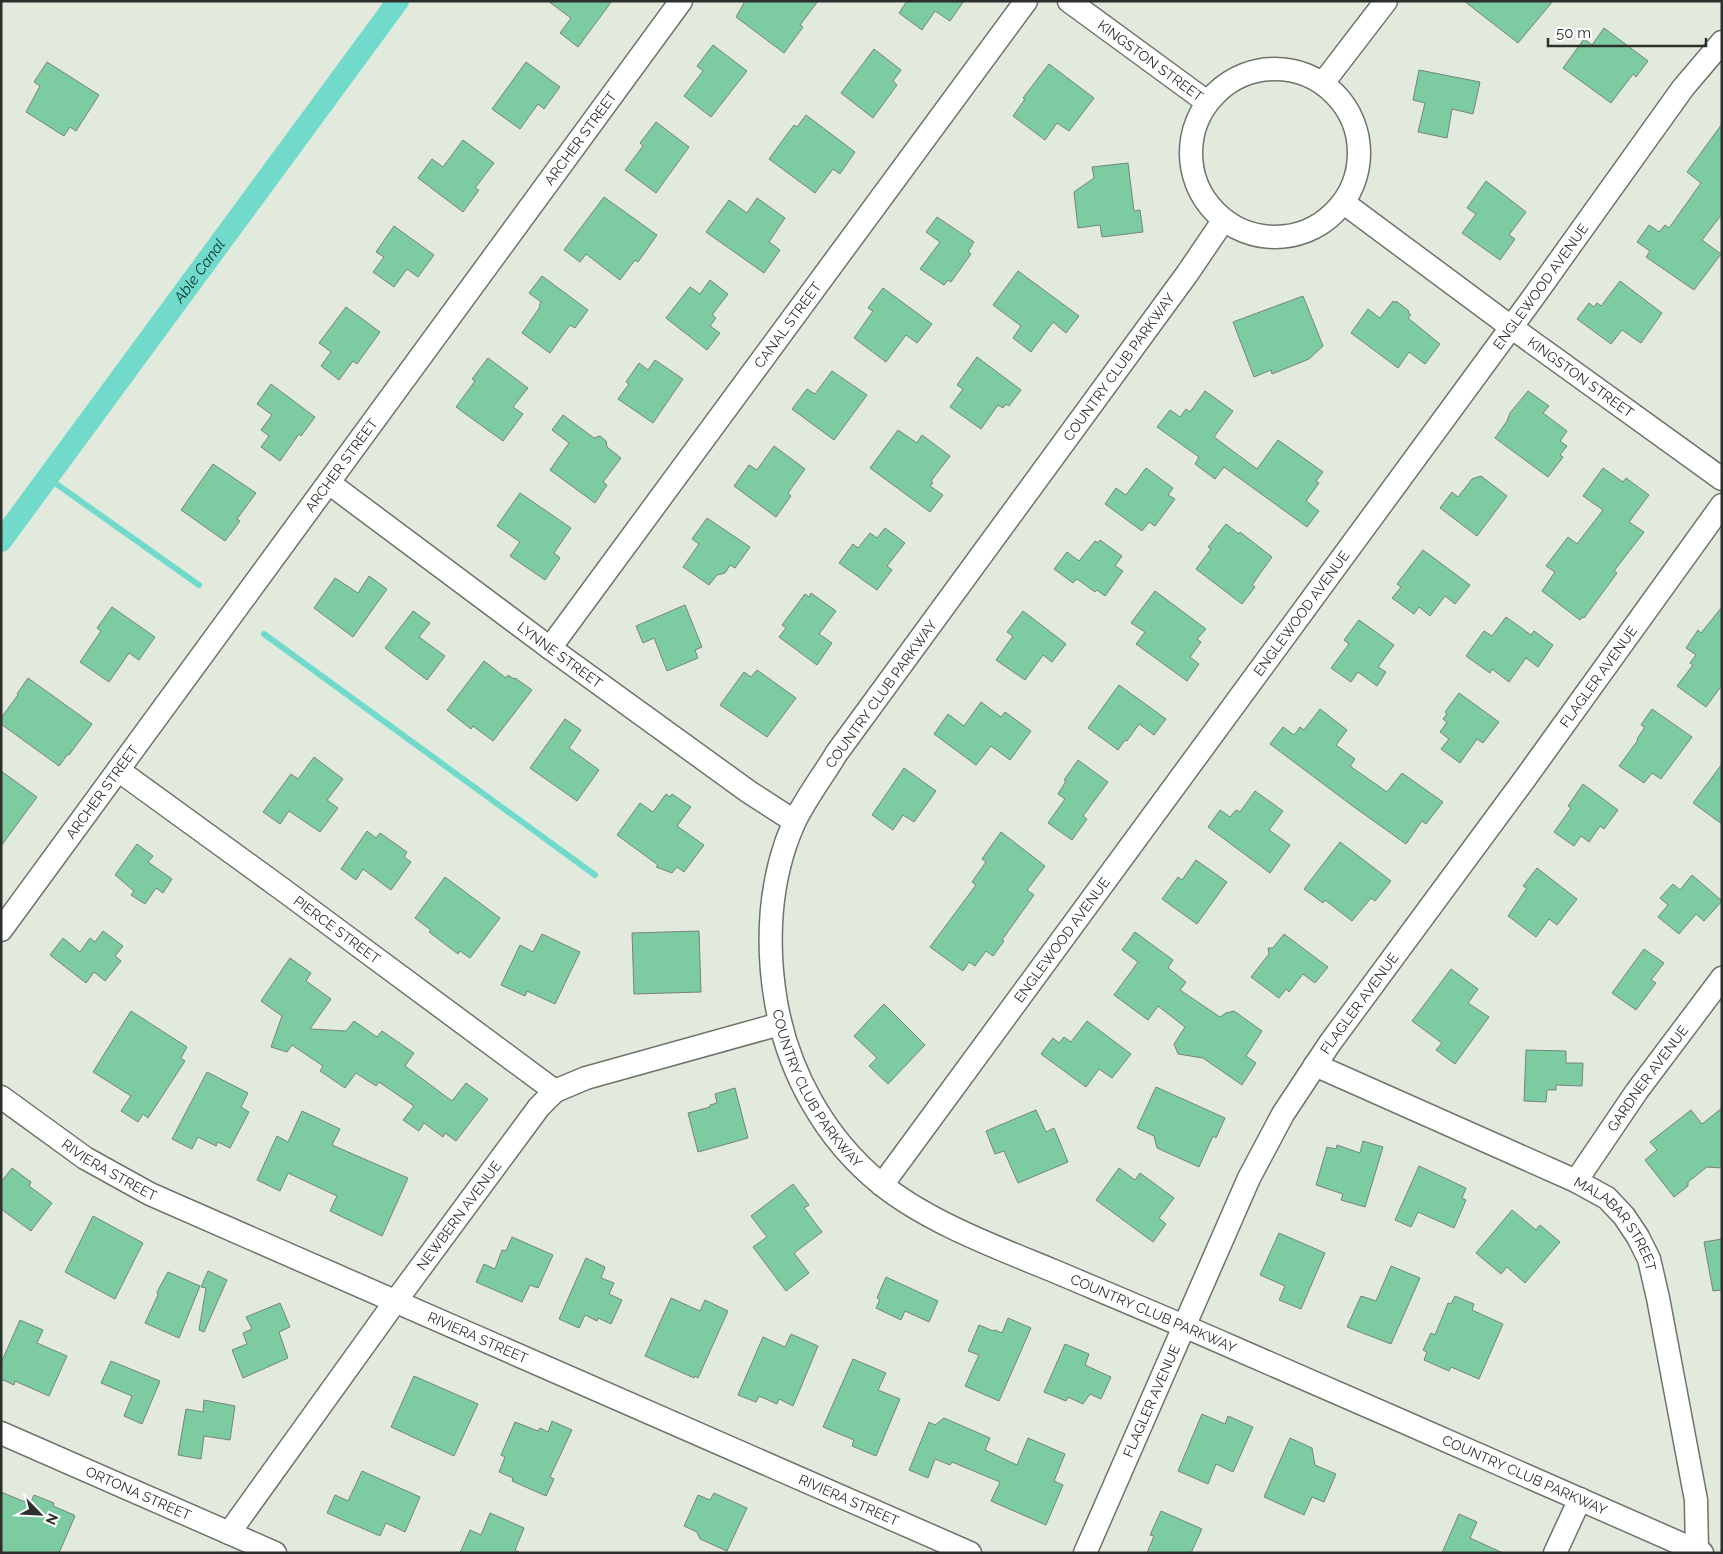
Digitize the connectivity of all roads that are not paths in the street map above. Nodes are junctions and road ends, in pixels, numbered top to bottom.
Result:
1 (681, 1) edge
2 (1026, 1) edge
3 (1069, 1) edge
4 (1386, 1) edge
5 (1722, 42) edge
6 (1323, 83) junction
7 (1207, 102) junction
8 (1344, 202) junction
9 (1223, 221) junction
10 (1511, 327) junction
11 (1722, 479) edge
12 (329, 483) junction
13 (1722, 505) edge
14 (550, 648) junction
15 (118, 770) junction
16 (794, 821) junction
17 (1, 930) edge
18 (1722, 978) edge
19 (780, 1024) junction
20 (1315, 1065) junction
21 (555, 1091) junction
22 (1, 1097) edge
23 (1576, 1181) junction
24 (882, 1185) junction
25 (394, 1302) junction
26 (1184, 1326) junction
27 (1, 1433) edge
28 (1580, 1499) junction
29 (229, 1533) junction
30 (1700, 1552) edge
31 (275, 1553) edge
32 (970, 1553) edge
33 (1085, 1553) edge
34 (1555, 1553) edge

1 - 12 street, ARCHER STREET
2 - 14 street, CANAL STREET
3 - 7 street, KINGSTON STREET
4 - 6 street
5 - 10 street, ENGLEWOOD AVENUE
6 - 7 street
6 - 8 street
7 - 9 street
8 - 9 street
8 - 10 street, KINGSTON STREET
9 - 16 street, COUNTRY CLUB PARKWAY
10 - 11 street, KINGSTON STREET
10 - 24 street, ENGLEWOOD AVENUE
12 - 14 street, LYNNE STREET
12 - 15 street, ARCHER STREET
13 - 20 street, FLAGLER AVENUE
14 - 16 street, LYNNE STREET
15 - 17 street, ARCHER STREET
15 - 21 street, PIERCE STREET
16 - 19 street, COUNTRY CLUB PARKWAY
18 - 23 street, GARDNER AVENUE
19 - 21 street, NEWBERN AVENUE
19 - 24 street, COUNTRY CLUB PARKWAY
20 - 23 street, MALABAR STREET
20 - 26 street, FLAGLER AVENUE
21 - 25 street, NEWBERN AVENUE
22 - 25 street, RIVIERA STREET
23 - 30 street, MALABAR STREET
24 - 26 street, COUNTRY CLUB PARKWAY
25 - 29 street, NEWBERN AVENUE
25 - 32 street, RIVIERA STREET
26 - 28 street, COUNTRY CLUB PARKWAY
26 - 33 street, FLAGLER AVENUE
27 - 29 street, ORTONA STREET
28 - 30 street, COUNTRY CLUB PARKWAY
28 - 34 street
29 - 31 street, ORTONA STREET

